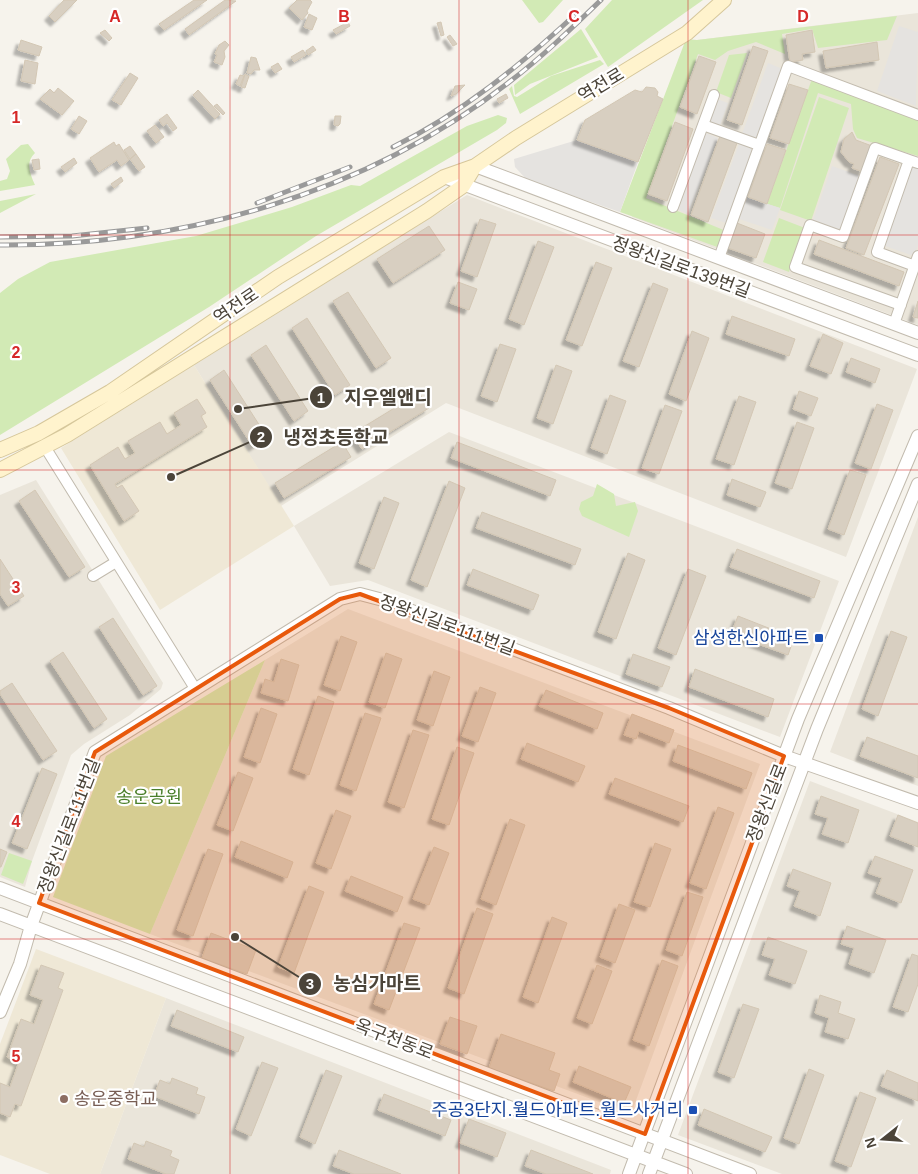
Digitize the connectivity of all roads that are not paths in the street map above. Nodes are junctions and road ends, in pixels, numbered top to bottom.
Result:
1 (724, 0) edge
2 (714, 95) dead end
3 (918, 116) edge
4 (703, 126) junction
5 (759, 145) junction
6 (913, 162) edge
7 (475, 166) junction
8 (444, 177) junction
9 (463, 186) junction
10 (673, 208) dead end
11 (719, 258) junction
12 (916, 261) edge
13 (901, 306) junction
14 (894, 324) junction
15 (918, 333) edge
16 (918, 355) edge
17 (918, 436) edge
18 (45, 447) junction
19 (0, 450) edge
20 (0, 470) edge
21 (918, 484) edge
22 (116, 562) junction
23 (93, 576) dead end
24 (196, 690) junction
25 (784, 756) junction
26 (804, 762) junction
27 (918, 803) edge
28 (0, 888) edge
29 (39, 903) junction
30 (0, 914) edge
31 (31, 926) junction
32 (0, 1012) edge
33 (645, 1134) junction
34 (662, 1141) junction
35 (637, 1156) junction
36 (651, 1168) edge
37 (629, 1174) edge
38 (686, 1174) edge
39 (750, 1174) edge

1 - 7 main road, 역전로
2 - 4 street
3 - 5 street
4 - 5 street
4 - 10 street
5 - 11 street
6 - 12 street
6 - 13 street
7 - 8 main road, 역전로
7 - 9 main road, 역전로
7 - 11 street, 정왕신길로139번길
8 - 9 street, 정왕신길로139번길
8 - 19 main road, 역전로
9 - 16 street, 정왕신길로139번길
9 - 18 main road, 역전로
11 - 14 street, 정왕신길로139번길
12 - 13 street
13 - 14 street
14 - 15 street, 정왕신길로139번길
17 - 25 street, 정왕신길로
18 - 20 main road, 역전로
18 - 22 street
21 - 26 street, 정왕신길로
22 - 23 street
22 - 24 street
24 - 25 street, 정왕신길로111번길
24 - 29 street, 정왕신길로111번길
25 - 26 street, 정왕신길로111번길
25 - 33 street, 정왕신길로
26 - 27 street, 정왕신길로111번길
26 - 34 street, 정왕신길로
28 - 29 street, 옥구천동로
29 - 31 street
29 - 33 street, 옥구천동로
30 - 31 street, 옥구천동로
31 - 32 street
31 - 35 street, 옥구천동로
33 - 34 street, 옥구천동로
33 - 35 street, 정왕신길로
34 - 36 street, 정왕신길로
34 - 39 street, 옥구천동로
35 - 36 street, 옥구천동로
35 - 37 street, 정왕신길로
36 - 38 street, 옥구천동로

